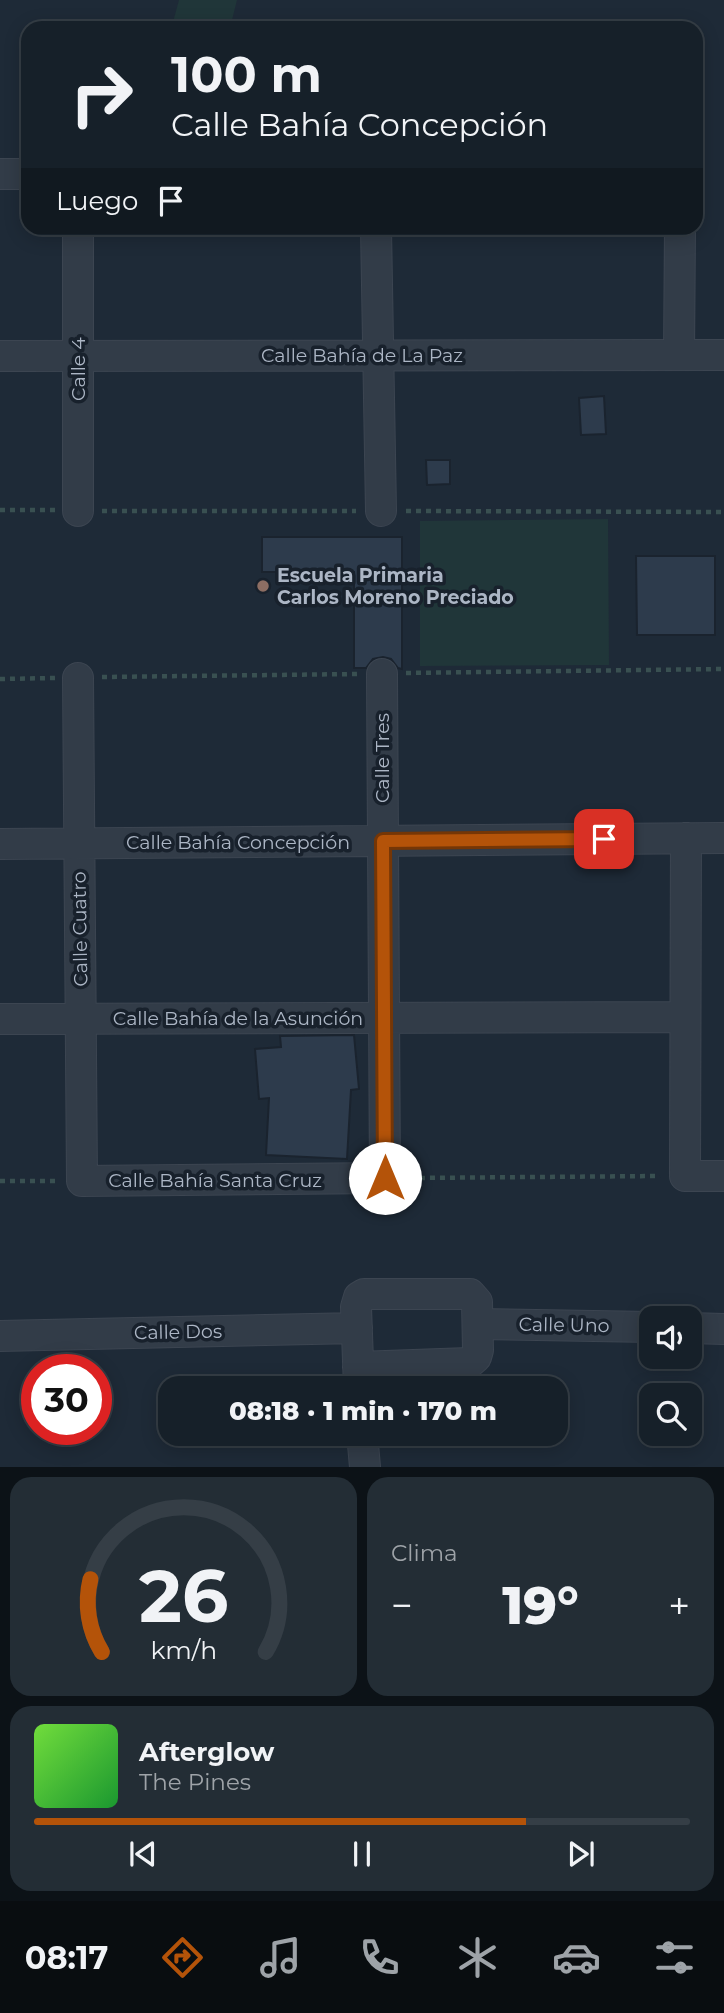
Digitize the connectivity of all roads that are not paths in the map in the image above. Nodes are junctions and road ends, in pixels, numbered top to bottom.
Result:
1 (0, 174) edge
2 (21, 174) edge
3 (78, 235) edge
4 (376, 235) edge
5 (680, 235) edge
6 (379, 355) junction
7 (679, 355) junction
8 (724, 355) edge
9 (0, 356) edge
10 (78, 356) junction
11 (78, 511) dead end
12 (381, 511) dead end
13 (382, 674) dead end
14 (78, 678) dead end
15 (686, 838) junction
16 (724, 838) edge
17 (383, 841) junction
18 (79, 843) junction
19 (0, 844) edge
20 (384, 1017) junction
21 (685, 1017) junction
22 (0, 1019) edge
23 (81, 1019) junction
24 (724, 1176) edge
25 (385, 1178) joint
26 (82, 1181) joint
27 (478, 1324) junction
28 (639, 1327) edge
29 (357, 1328) junction
30 (702, 1328) edge
31 (724, 1329) edge
32 (0, 1336) edge
33 (358, 1376) edge
34 (366, 1376) edge
35 (363, 1446) edge
36 (365, 1467) edge

1 - 2 street
3 - 10 street, Calle 4
4 - 6 street
5 - 7 street
6 - 7 street, Calle Bahía de La Paz
6 - 10 street, Calle Bahía de La Paz
6 - 12 street
7 - 8 street, Calle Bahía de La Paz
9 - 10 street, Calle Bahía de La Paz
10 - 11 street, Calle 4
13 - 17 street, Calle Tres
14 - 18 street, Calle Cuatro
15 - 16 street, Calle Bahía Concepción
15 - 17 street, Calle Bahía Concepción
15 - 21 street
17 - 18 street, Calle Bahía Concepción
17 - 20 street, Calle Tres
18 - 19 street, Calle Bahía Concepción
18 - 23 street, Calle Cuatro
20 - 21 street, Calle Bahía de la Asunción
20 - 23 street, Calle Bahía de la Asunción
20 - 25 street, Calle Tres
21 - 24 street
22 - 23 street, Calle Bahía de la Asunción
23 - 26 street, Calle Cuatro
25 - 26 street, Calle Bahía Santa Cruz
27 - 28 street, Calle Uno
27 - 29 street
27 - 34 street
29 - 32 street, Calle Dos
29 - 33 street
30 - 31 street
35 - 36 street

